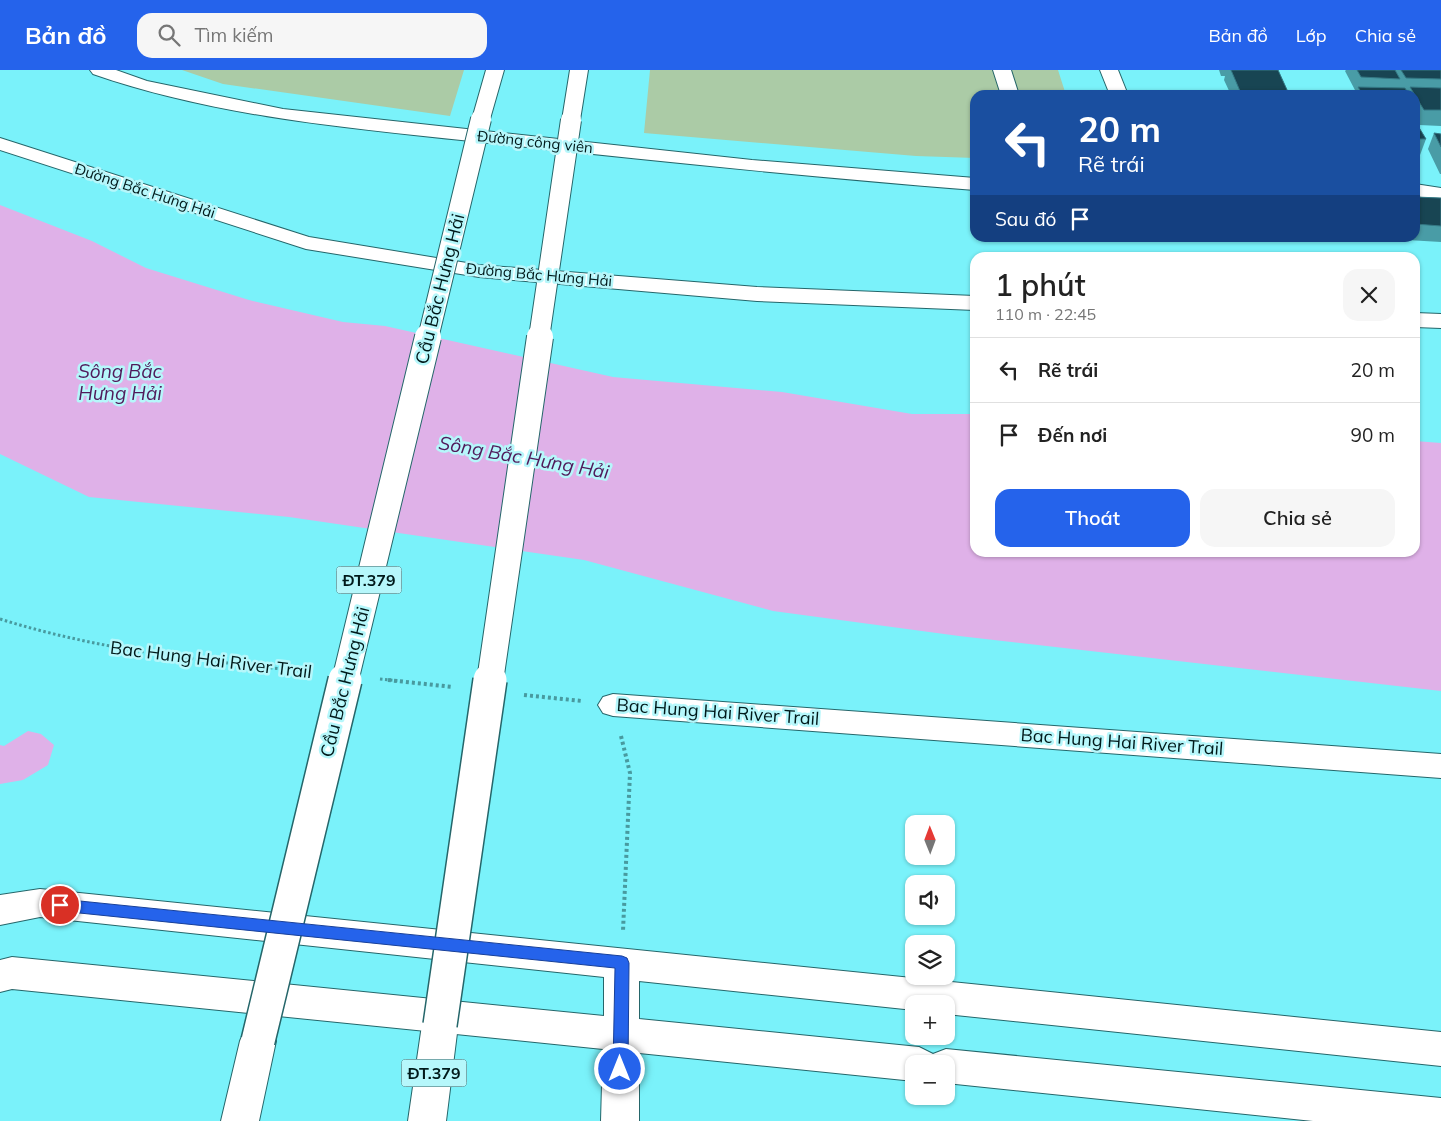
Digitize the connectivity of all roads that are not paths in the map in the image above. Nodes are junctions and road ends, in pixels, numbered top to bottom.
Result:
1 (99, 70) edge
2 (495, 70) edge
3 (579, 70) edge
4 (1002, 70) edge
5 (1109, 70) edge
6 (1008, 90) edge
7 (1117, 90) edge
8 (0, 144) edge
9 (970, 180) edge
10 (1420, 191) edge
11 (1441, 194) edge
12 (970, 303) edge
13 (1420, 320) edge
14 (1441, 321) edge
15 (614, 704) road end
16 (1441, 766) edge
17 (0, 910) edge
18 (622, 963) junction
19 (0, 976) edge
20 (620, 1034) junction
21 (1441, 1049) edge
22 (905, 1063) edge
23 (955, 1067) edge
24 (1441, 1116) edge
25 (240, 1121) edge
26 (427, 1121) edge
27 (620, 1121) edge

1 - 9 main road, Đường công viên
2 - 25 main road, Cầu Bắc Hưng Hải / ĐT.379, bridge
3 - 26 main road, ĐT.379, bridge
4 - 6 main road
5 - 7 main road
8 - 12 main road, Đường Bắc Hưng Hải
10 - 11 main road
13 - 14 main road
15 - 16 main road, Bac Hung Hai River Trail
17 - 18 main road
18 - 20 main road
18 - 21 main road
19 - 20 main road
20 - 22 main road
20 - 27 main road
23 - 24 main road

